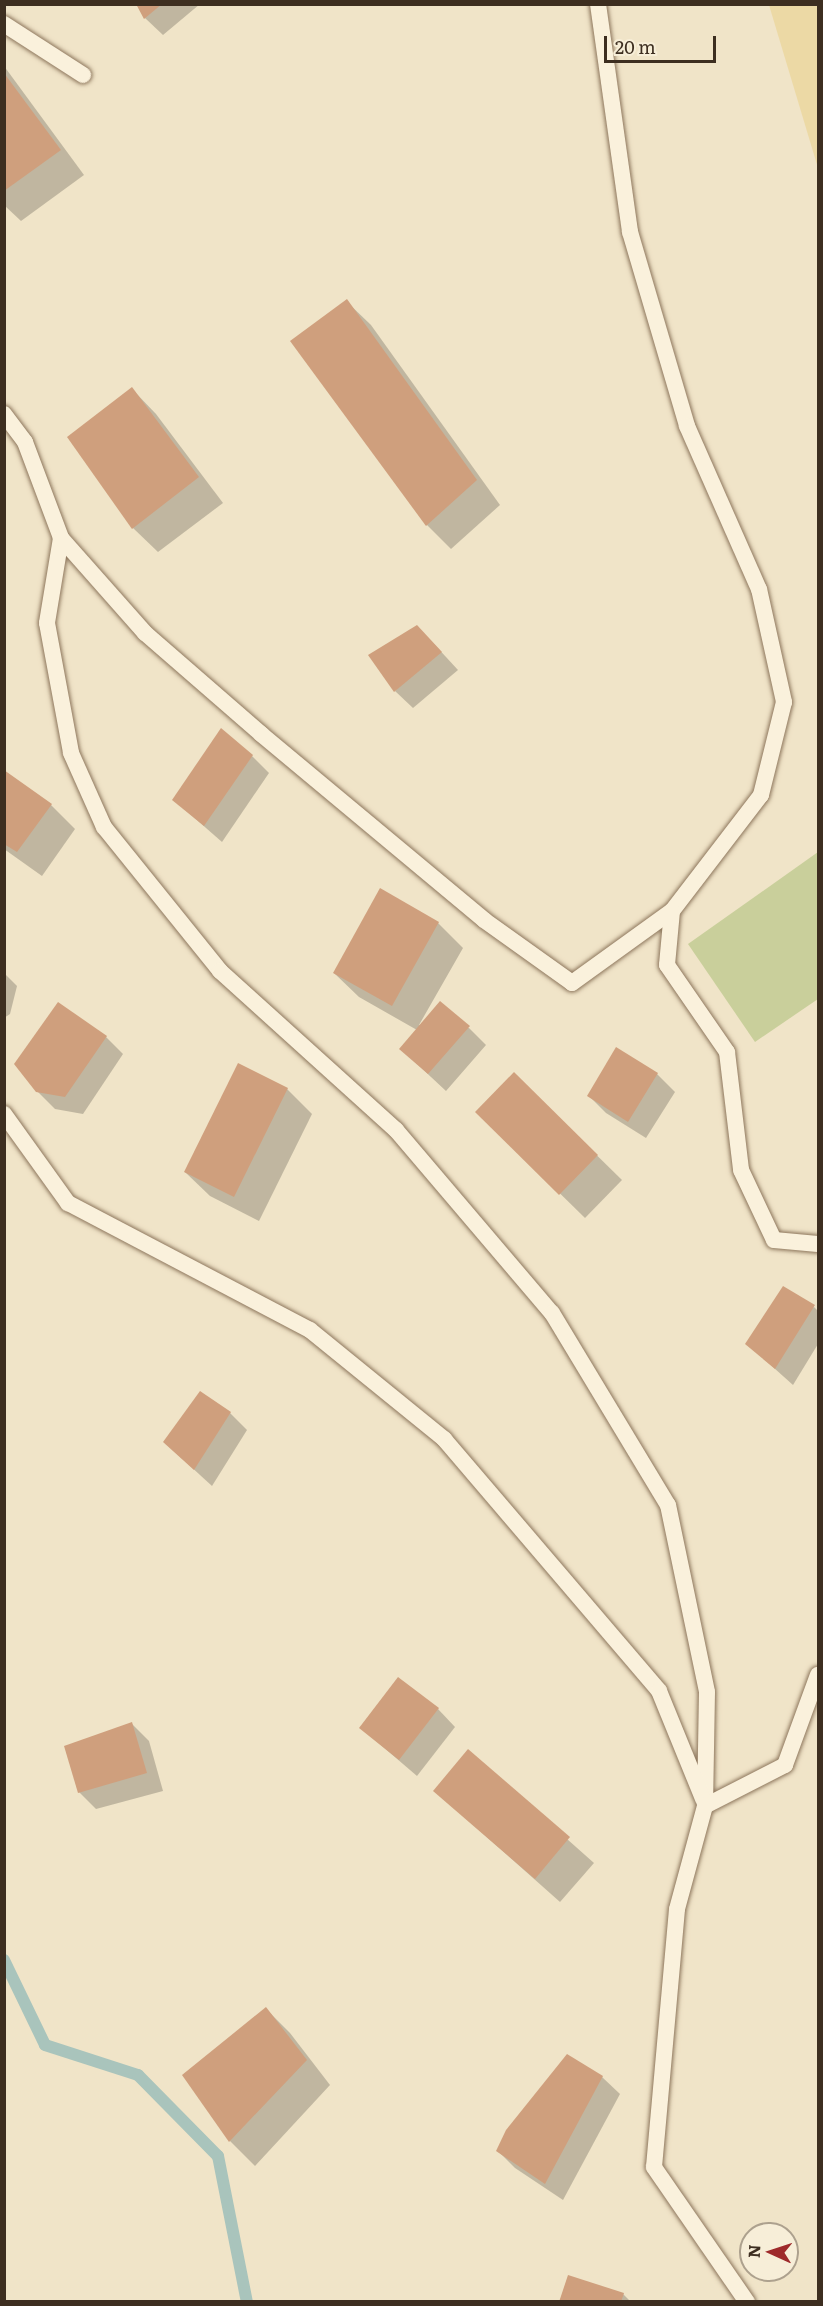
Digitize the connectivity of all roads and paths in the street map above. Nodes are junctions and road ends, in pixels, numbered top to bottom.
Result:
1 (598, 4) edge
2 (4, 24) edge
3 (83, 75) dead end
4 (4, 414) edge
5 (61, 538) junction
6 (672, 911) junction
7 (4, 1114) edge
8 (819, 1244) edge
9 (819, 1675) edge
10 (705, 1806) junction
11 (747, 2301) edge

1 - 6 lane
2 - 3 lane
4 - 5 lane
5 - 6 lane
5 - 10 lane
6 - 8 lane
7 - 10 lane
9 - 10 lane
10 - 11 lane

